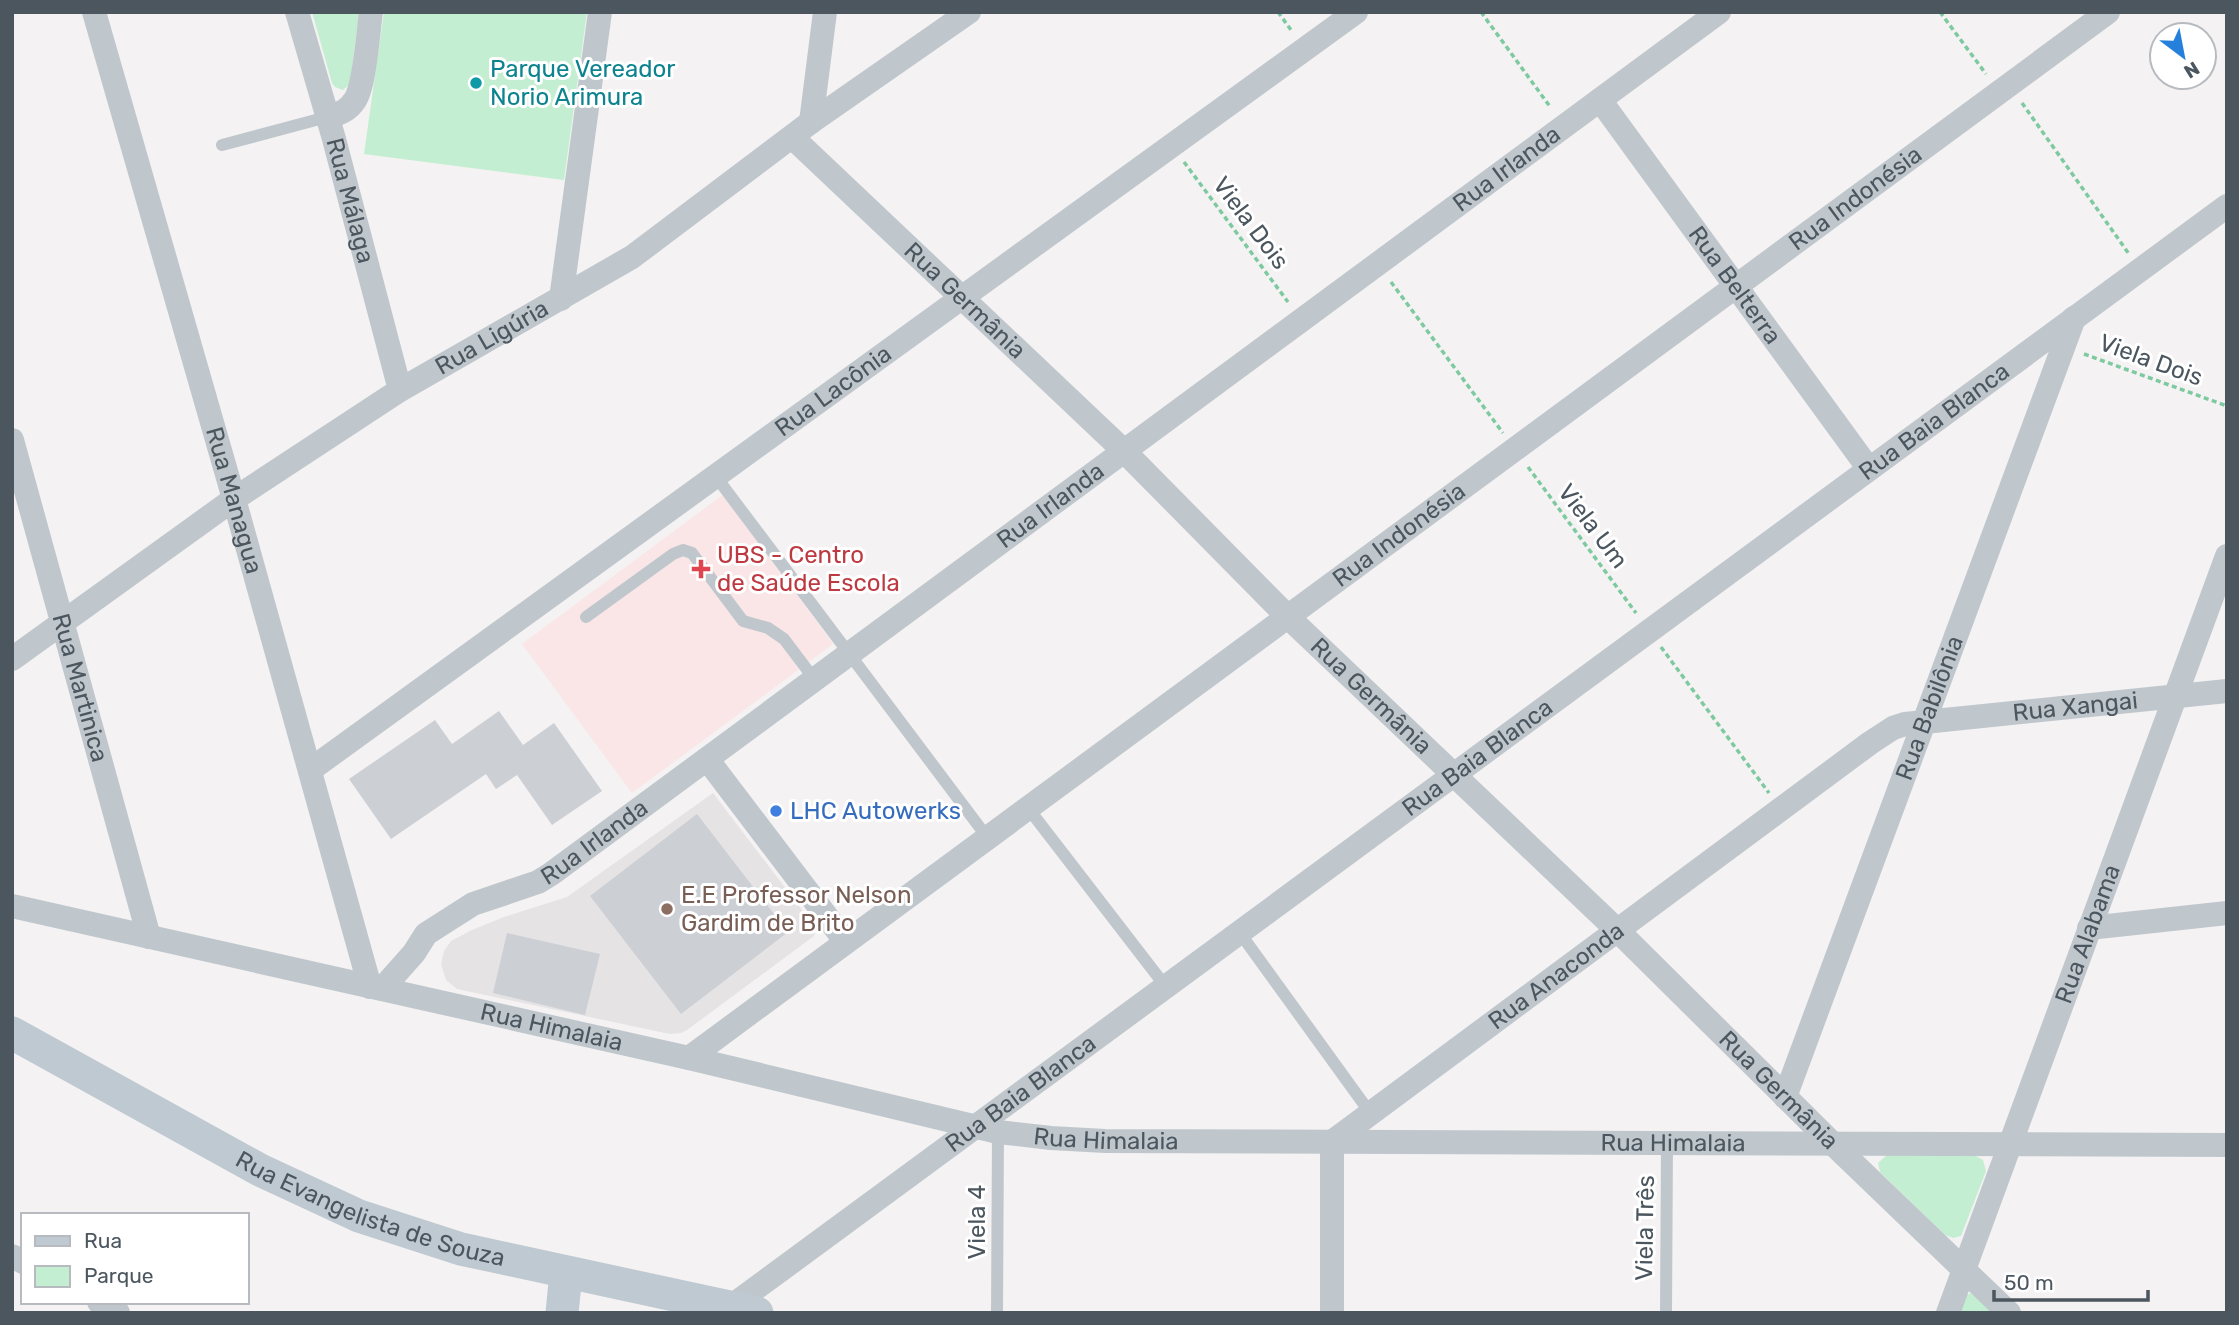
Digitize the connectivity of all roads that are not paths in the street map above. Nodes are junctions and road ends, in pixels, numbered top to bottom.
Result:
1 (94, 12) edge
2 (298, 12) edge
3 (371, 12) edge
4 (600, 12) edge
5 (825, 12) edge
6 (969, 12) edge
7 (1356, 12) edge
8 (1719, 12) edge
9 (2108, 12) edge
10 (1600, 100) junction
11 (327, 117) junction
12 (802, 130) junction
13 (222, 145) dead end
14 (2227, 206) edge
15 (1735, 288) junction
16 (962, 298) junction
17 (561, 299) junction
18 (2074, 318) junction
19 (400, 390) junction
20 (12, 440) edge
21 (1124, 452) junction
22 (1868, 469) junction
23 (717, 478) junction
24 (234, 499) junction
25 (2227, 556) edge
26 (586, 617) dead end
27 (1288, 617) junction
28 (64, 620) junction
29 (849, 654) junction
30 (12, 659) edge
31 (815, 680) junction
32 (2227, 691) edge
33 (2175, 696) junction
34 (1924, 722) junction
35 (707, 759) junction
36 (310, 771) junction
37 (1454, 773) junction
38 (1028, 808) junction
39 (987, 837) junction
40 (12, 906) edge
41 (2227, 913) edge
42 (2089, 928) junction
43 (1618, 930) junction
44 (1240, 933) junction
45 (149, 937) junction
46 (846, 942) junction
47 (1166, 987) junction
48 (376, 988) junction
49 (12, 1033) edge
50 (689, 1058) junction
51 (1785, 1097) junction
52 (1371, 1114) junction
53 (987, 1129) junction
54 (1332, 1142) junction
55 (1667, 1143) junction
56 (1832, 1143) junction
57 (2010, 1144) junction
58 (2227, 1145) edge
59 (1964, 1269) junction
60 (566, 1273) junction
61 (102, 1304) edge
62 (746, 1311) edge
63 (118, 1313) edge
64 (562, 1313) edge
65 (997, 1313) edge
66 (1332, 1313) edge
67 (1666, 1313) edge
68 (1948, 1313) edge
69 (2009, 1313) edge

1 - 24 street, Rua Managua
2 - 11 street, Rua Málaga
3 - 11 street
4 - 17 street
5 - 12 street
6 - 12 street, Rua Ligúria
7 - 16 street, Rua Lacônia
8 - 10 street, Rua Irlanda
9 - 15 street, Rua Indonésia
10 - 15 street, Rua Belterra
10 - 21 street, Rua Irlanda
11 - 13 lane
11 - 19 street, Rua Málaga
12 - 16 street, Rua Germânia
12 - 17 street, Rua Ligúria
14 - 18 street, Rua Baia Blanca
15 - 22 street, Rua Belterra
15 - 27 street, Rua Indonésia
16 - 21 street, Rua Germânia
16 - 23 street, Rua Lacônia
17 - 19 street, Rua Ligúria
18 - 22 street, Rua Baia Blanca
18 - 34 street, Rua Babilônia
19 - 24 street, Rua Ligúria
20 - 28 street, Rua Martinica
21 - 27 street, Rua Germânia
21 - 29 street, Rua Irlanda
22 - 37 street, Rua Baia Blanca
23 - 29 lane
23 - 36 street, Rua Lacônia
24 - 28 street, Rua Ligúria
24 - 36 street, Rua Managua
25 - 33 street, Rua Alabama
26 - 31 lane
27 - 37 street, Rua Germânia
27 - 38 street, Rua Indonésia
28 - 30 street, Rua Ligúria
28 - 45 street, Rua Martinica
29 - 31 street, Rua Irlanda
29 - 39 lane
31 - 35 street, Rua Irlanda
32 - 33 street, Rua Xangai
33 - 34 street, Rua Xangai
33 - 42 street, Rua Alabama
34 - 43 street, Rua Anaconda
34 - 51 street, Rua Babilônia
35 - 46 street
35 - 48 street, Rua Irlanda
36 - 48 street, Rua Managua
37 - 43 street, Rua Germânia
37 - 44 street, Rua Baia Blanca
38 - 39 street, Rua Indonésia
38 - 47 lane
39 - 46 street, Rua Indonésia
40 - 45 street, Rua Himalaia
41 - 42 street
42 - 57 street, Rua Alabama
43 - 51 street, Rua Germânia
43 - 52 street, Rua Anaconda
44 - 47 street, Rua Baia Blanca
44 - 52 lane
45 - 48 street, Rua Himalaia
46 - 50 street, Rua Indonésia
47 - 53 street, Rua Baia Blanca
48 - 50 street, Rua Himalaia
49 - 60 main road, Rua Evangelista de Souza
50 - 53 street, Rua Himalaia
51 - 56 street, Rua Germânia
52 - 54 street, Rua Anaconda
53 - 54 street, Rua Himalaia
53 - 62 street, Rua Baia Blanca
53 - 65 lane, Viela 4
54 - 55 street, Rua Himalaia
54 - 66 street
55 - 56 street, Rua Himalaia
55 - 67 lane, Viela Três
56 - 57 street, Rua Himalaia
56 - 59 street, Rua Germânia
57 - 58 street, Rua Himalaia
57 - 59 street, Rua Alabama
59 - 68 street, Rua Alabama
59 - 69 street, Rua Germânia
60 - 62 main road, Rua Evangelista de Souza
60 - 64 main road
61 - 63 street

